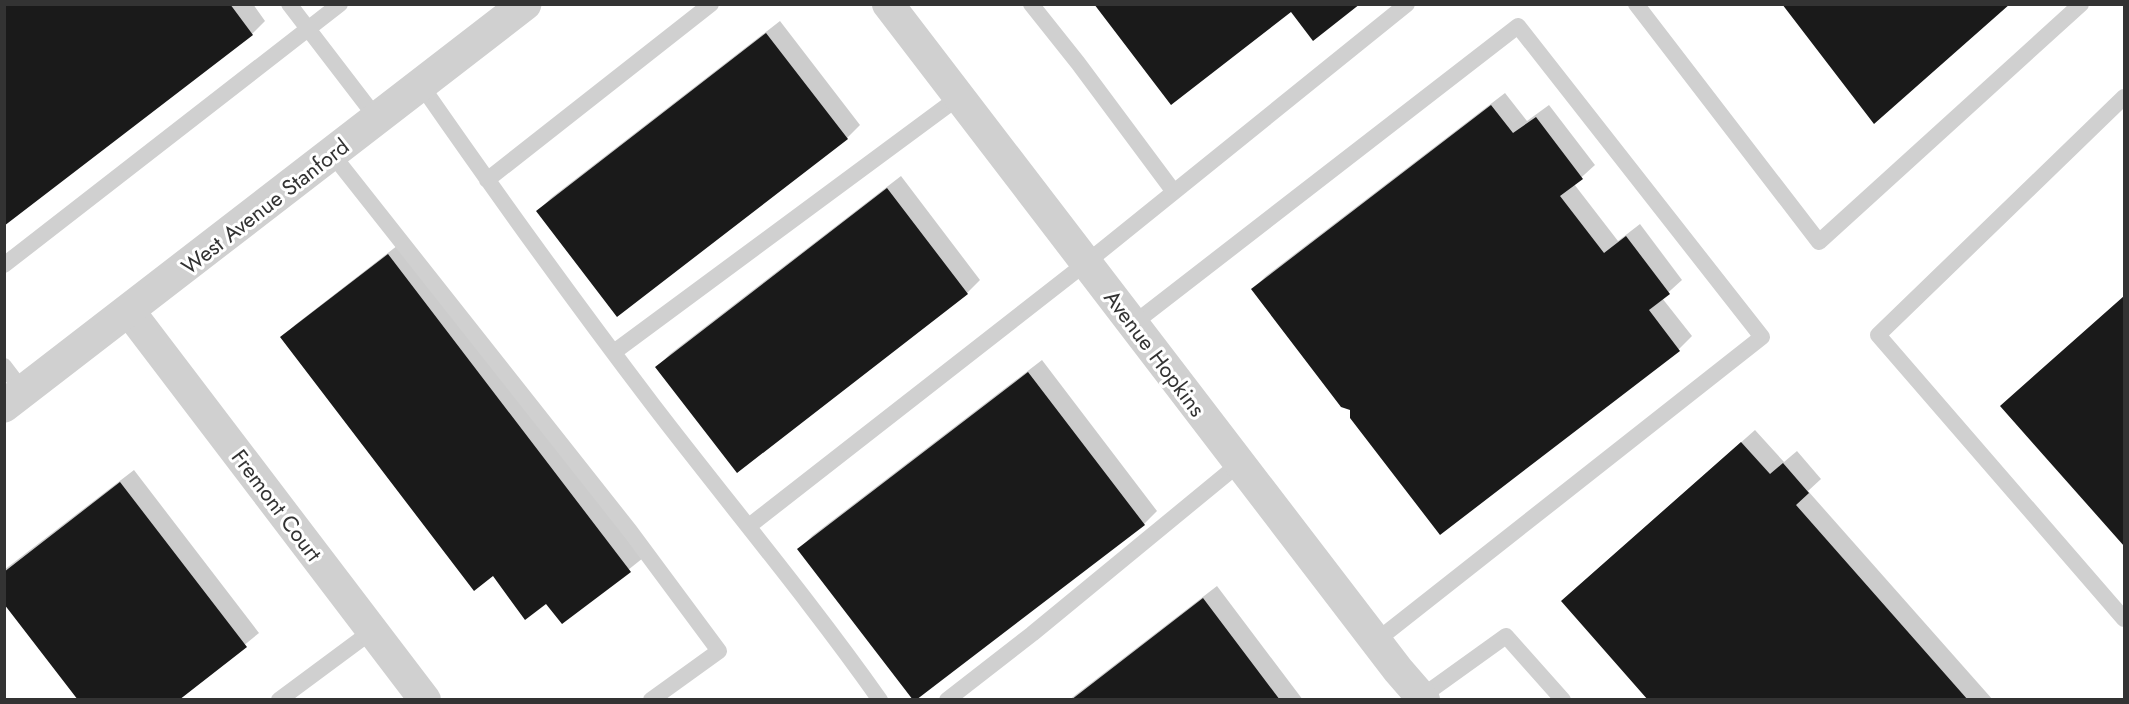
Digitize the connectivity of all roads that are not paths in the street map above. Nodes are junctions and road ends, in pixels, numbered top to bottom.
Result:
1 (289, 4) edge
2 (340, 4) edge
3 (525, 4) edge
4 (711, 4) edge
5 (888, 4) edge
6 (1031, 4) edge
7 (1407, 4) edge
8 (1636, 4) edge
9 (2081, 4) edge
10 (309, 30) junction
11 (421, 85) junction
12 (959, 97) junction
13 (2124, 97) edge
14 (378, 120) junction
15 (332, 154) junction
16 (487, 180) junction
17 (1174, 192) junction
18 (1086, 263) junction
19 (4, 265) edge
20 (129, 311) junction
21 (1133, 324) junction
22 (614, 352) junction
23 (11, 388) edge
24 (1240, 464) junction
25 (749, 526) junction
26 (2124, 619) edge
27 (372, 631) junction
28 (1376, 641) junction
29 (1422, 698) edge
30 (279, 699) edge
31 (425, 699) edge
32 (651, 699) edge
33 (880, 699) edge
34 (947, 699) edge
35 (1563, 699) edge

1 - 10 lane
2 - 10 lane
3 - 11 street, West Avenue Stanford
4 - 16 lane
5 - 12 street, Avenue Hopkins
6 - 17 lane
7 - 17 lane
8 - 9 lane
10 - 14 lane
10 - 19 lane
11 - 14 street, West Avenue Stanford
11 - 16 lane
12 - 18 street, Avenue Hopkins
12 - 22 lane
13 - 26 lane
14 - 15 street, West Avenue Stanford
15 - 20 street, West Avenue Stanford
15 - 32 lane
16 - 22 lane
17 - 18 lane
18 - 21 street, Avenue Hopkins
18 - 25 lane
20 - 23 street, West Avenue Stanford
20 - 27 street, Fremont Court
21 - 24 street, Avenue Hopkins
21 - 28 lane
22 - 25 lane
24 - 28 street, Avenue Hopkins
24 - 34 lane
25 - 33 lane
27 - 30 lane
27 - 31 street, Fremont Court
28 - 29 street, Avenue Hopkins
29 - 35 lane

